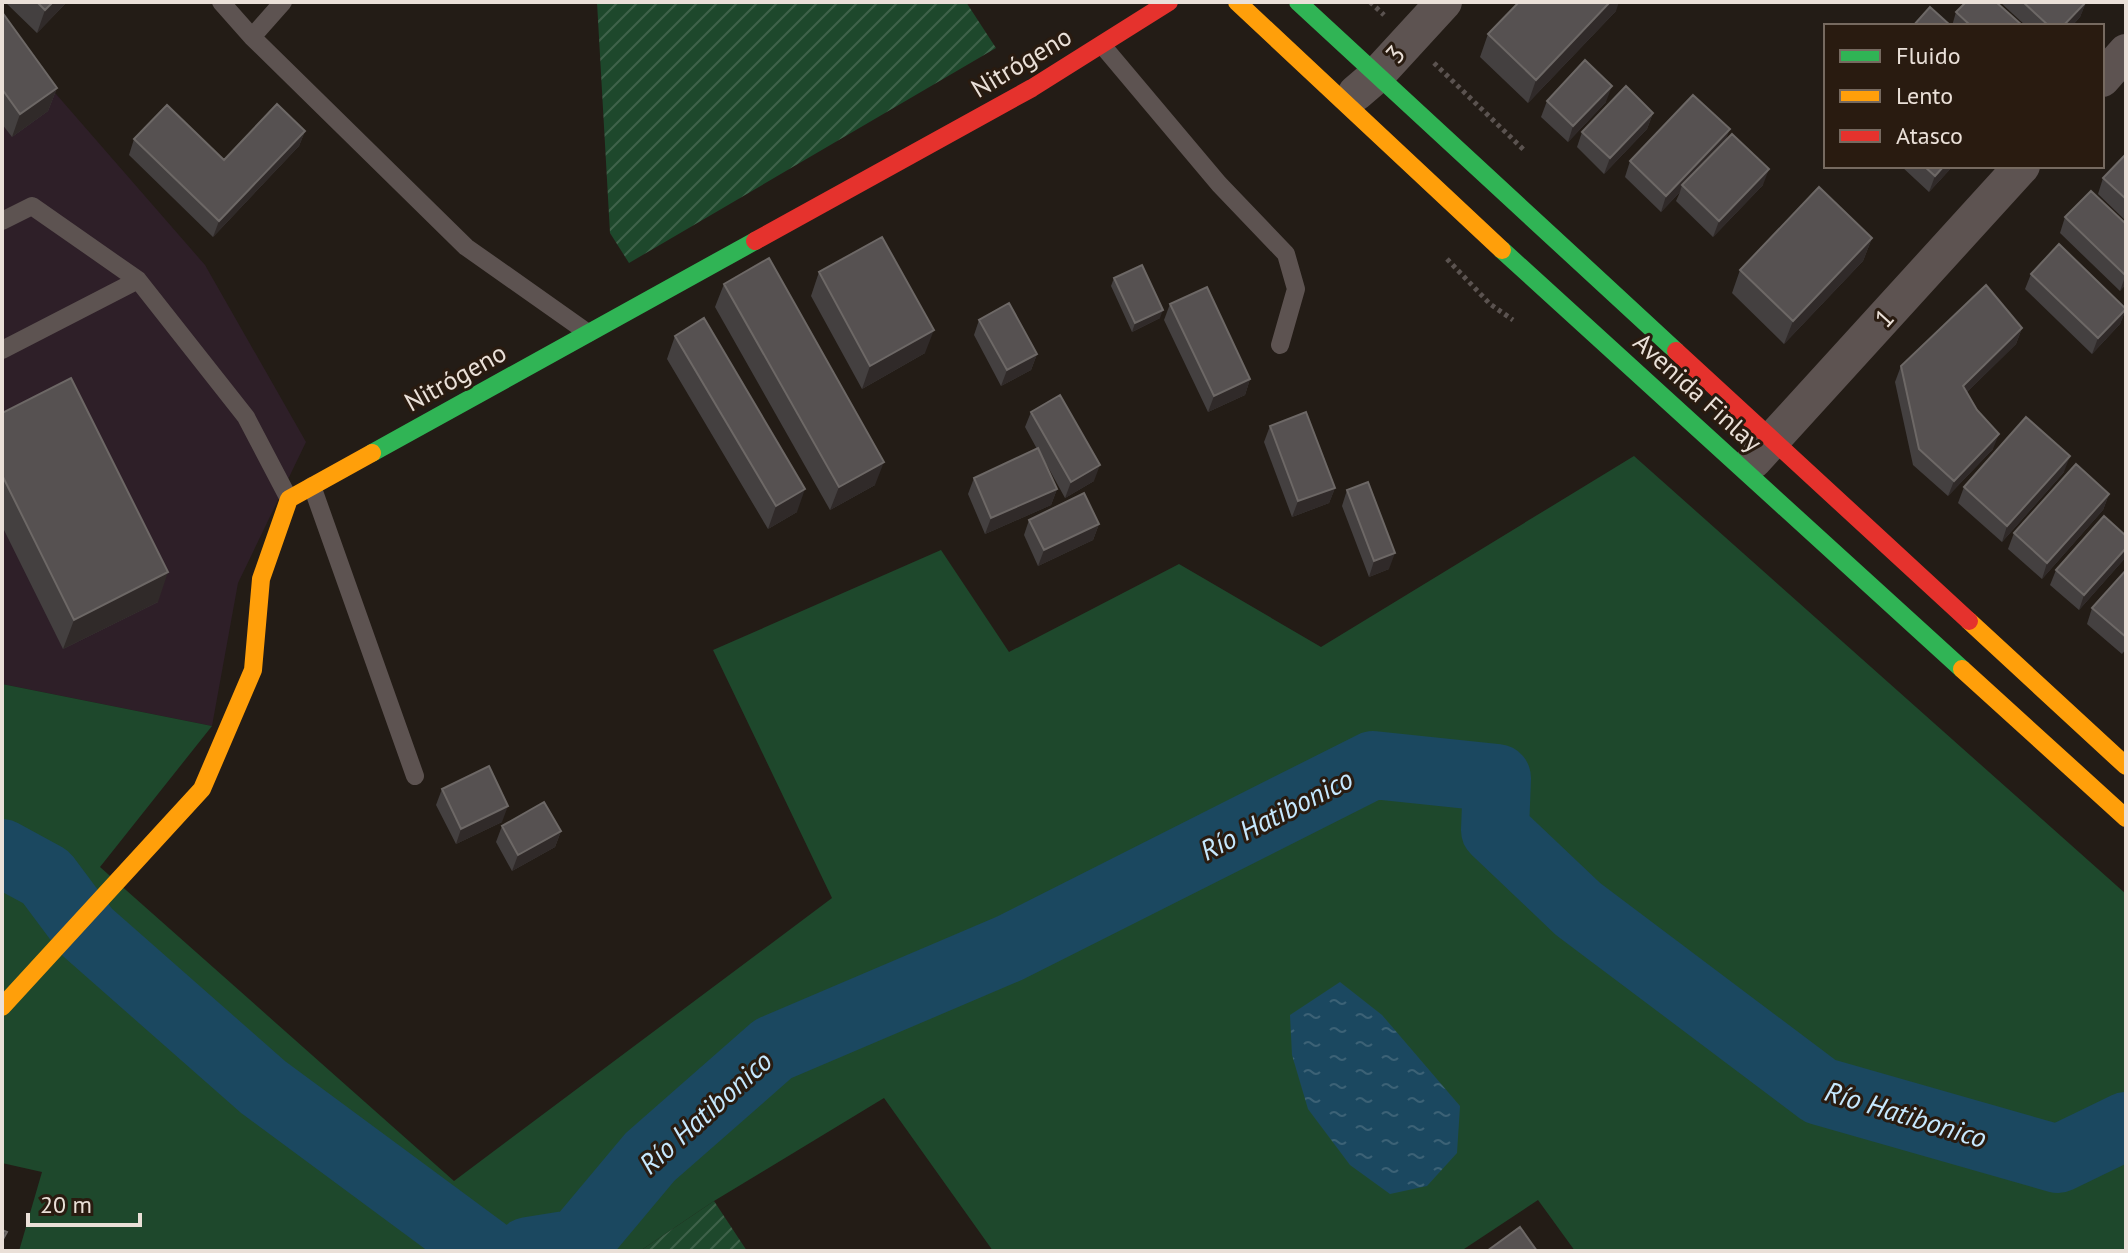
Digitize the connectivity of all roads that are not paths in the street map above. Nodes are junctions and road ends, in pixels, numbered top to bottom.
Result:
1 (221, 2) edge
2 (283, 2) edge
3 (1169, 2) edge
4 (1237, 2) edge
5 (1298, 2) edge
6 (1444, 2) edge
7 (252, 37) junction
8 (1102, 45) junction
9 (2126, 52) edge
10 (1377, 75) junction
11 (2104, 77) edge
12 (1344, 103) junction
13 (2020, 168) edge
14 (2, 221) edge
15 (138, 280) junction
16 (588, 333) junction
17 (1280, 345) dead end
18 (2, 350) edge
19 (1773, 439) junction
20 (1745, 470) junction
21 (312, 486) junction
22 (289, 499) junction
23 (2126, 766) edge
24 (415, 776) dead end
25 (2126, 818) edge
26 (2, 1007) edge

1 - 7 lane
2 - 7 lane
3 - 8 main road, Nitrógeno
4 - 12 main road, Avenida Finlay
5 - 10 main road, Avenida Finlay
6 - 10 street, 3
7 - 16 lane
8 - 16 main road, Nitrógeno
8 - 17 lane
9 - 11 street
10 - 12 street, 3
10 - 19 main road, Avenida Finlay
12 - 20 main road, Avenida Finlay
13 - 19 street, 1
14 - 15 lane
15 - 18 lane
15 - 22 lane
16 - 21 main road, Nitrógeno
19 - 20 street, 1
19 - 23 main road, Avenida Finlay
20 - 25 main road, Avenida Finlay
21 - 22 main road, Nitrógeno
21 - 24 lane
22 - 26 main road

